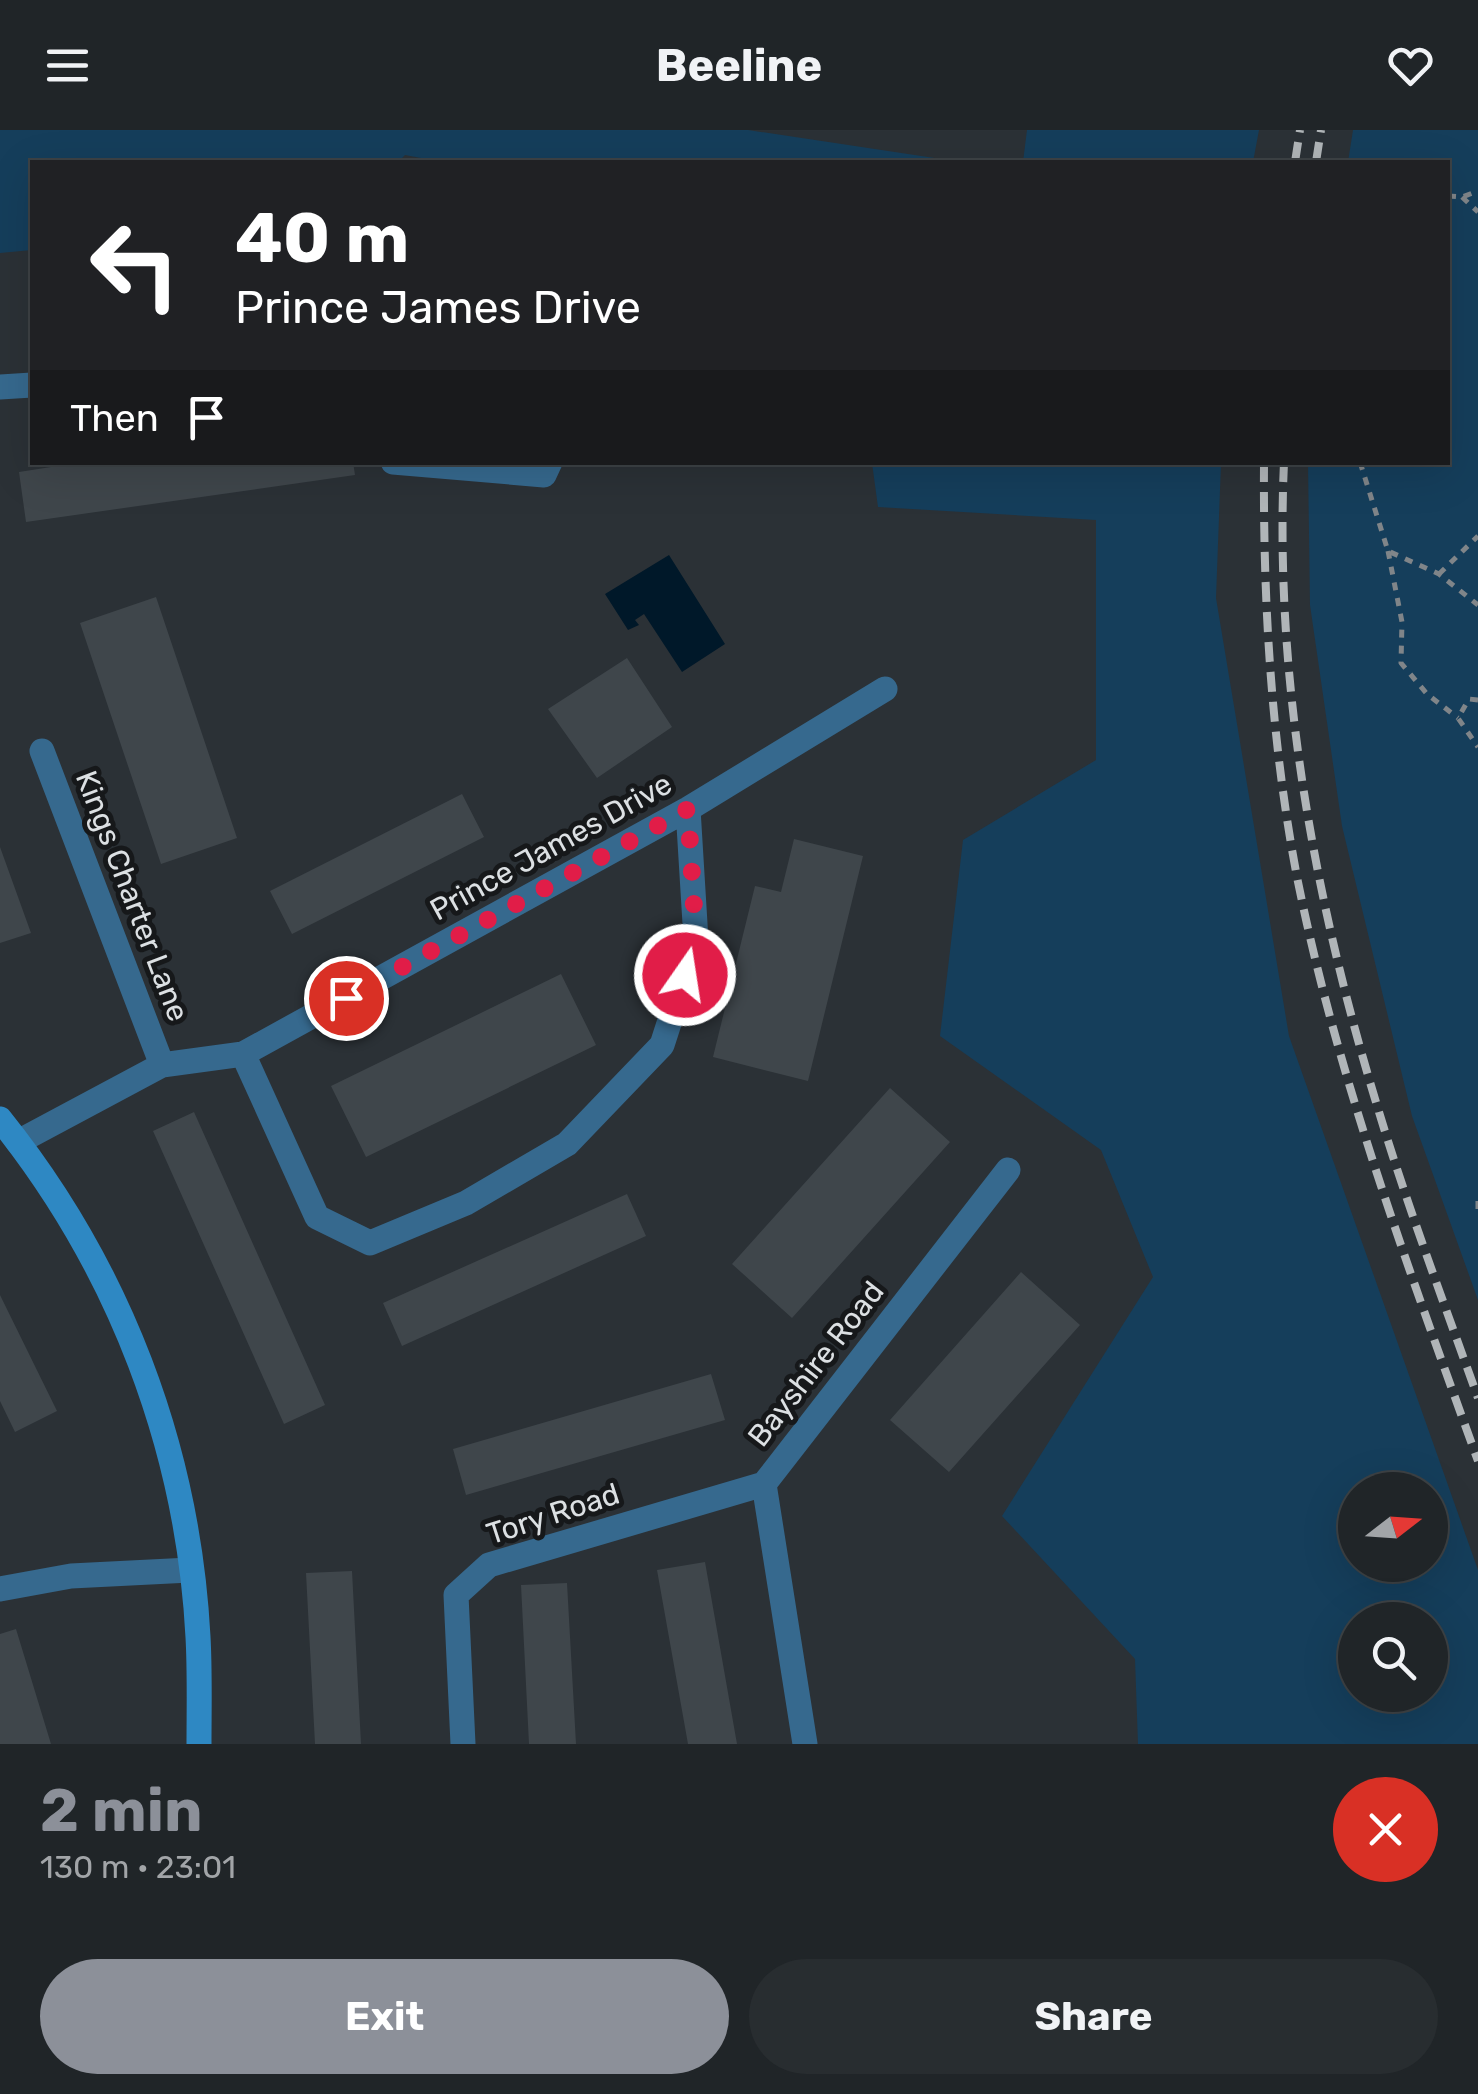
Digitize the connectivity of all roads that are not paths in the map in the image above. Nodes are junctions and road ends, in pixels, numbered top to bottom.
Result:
1 (30, 385) edge
2 (0, 387) edge
3 (428, 465) edge
4 (549, 465) edge
5 (885, 689) dead end
6 (42, 751) dead end
7 (688, 809) junction
8 (243, 1054) junction
9 (162, 1065) junction
10 (0, 1119) edge
11 (18, 1142) junction
12 (1008, 1170) dead end
13 (764, 1484) junction
14 (190, 1570) junction
15 (0, 1589) edge
16 (199, 1744) edge
17 (463, 1744) edge
18 (805, 1744) edge

1 - 2 street
3 - 4 street
5 - 7 street, Prince James Drive
6 - 9 street, Kings Charter Lane
7 - 8 street, Prince James Drive
7 - 8 street
8 - 9 street
9 - 11 street
10 - 11 street
11 - 14 street
12 - 13 street, Bayshire Road
13 - 17 street, Tory Road
13 - 18 street, Bayshire Road
14 - 15 street
14 - 16 street

